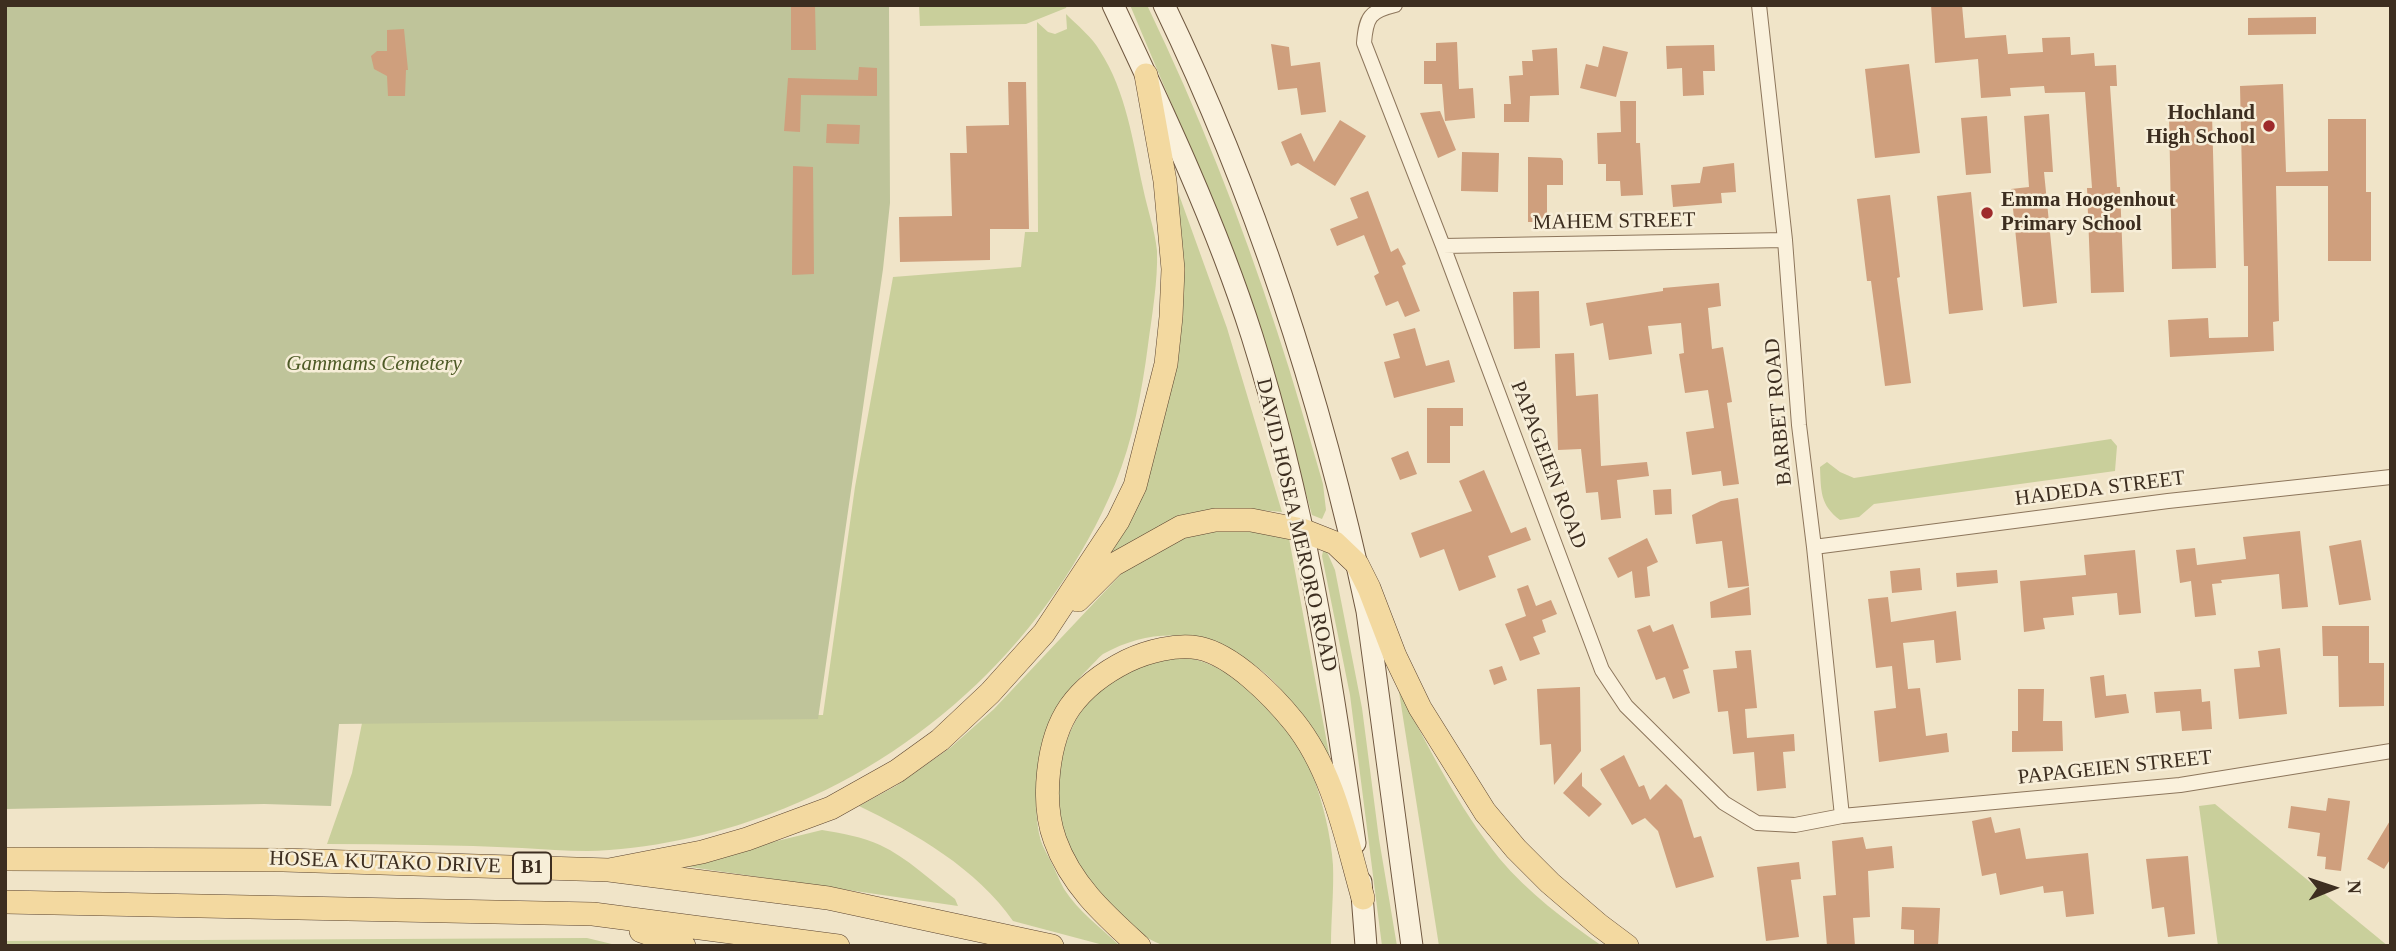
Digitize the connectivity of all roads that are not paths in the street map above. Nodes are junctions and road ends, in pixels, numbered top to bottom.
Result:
1 (1113, 5) edge
2 (1164, 5) edge
3 (1395, 5) edge
4 (1759, 5) edge
5 (1146, 75) junction
6 (1785, 240) junction
7 (1443, 246) junction
8 (2391, 477) edge
9 (1302, 530) junction
10 (1814, 547) junction
11 (1357, 564) junction
12 (1044, 633) junction
13 (2391, 751) edge
14 (1842, 816) junction
15 (5, 859) edge
16 (609, 870) junction
17 (1363, 898) junction
18 (5, 902) edge
19 (593, 914) junction
20 (1366, 941) edge
21 (684, 946) edge
22 (838, 946) edge
23 (1052, 946) edge
24 (1139, 946) edge
25 (1412, 946) edge
26 (1627, 946) edge

1 - 5 main road, DAVID HOSEA MERORO ROAD
2 - 11 main road, DAVID HOSEA MERORO ROAD
3 - 7 street, PAPAGEIEN ROAD
4 - 6 street, BARBET ROAD
5 - 9 main road, DAVID HOSEA MERORO ROAD
5 - 12 main road
6 - 7 street, MAHEM STREET
6 - 10 street, BARBET ROAD
7 - 14 street, PAPAGEIEN ROAD
8 - 10 street, HADEDA STREET
9 - 11 main road
9 - 12 main road
9 - 17 main road, DAVID HOSEA MERORO ROAD
10 - 14 street, BARBET ROAD
11 - 25 main road, DAVID HOSEA MERORO ROAD
11 - 26 main road
12 - 16 main road
13 - 14 street, PAPAGEIEN STREET
15 - 16 main road, HOSEA KUTAKO DRIVE / B1
16 - 23 main road, HOSEA KUTAKO DRIVE / B1
17 - 20 main road, DAVID HOSEA MERORO ROAD
17 - 24 main road
18 - 19 main road, B1
19 - 21 main road
19 - 22 main road, B1

